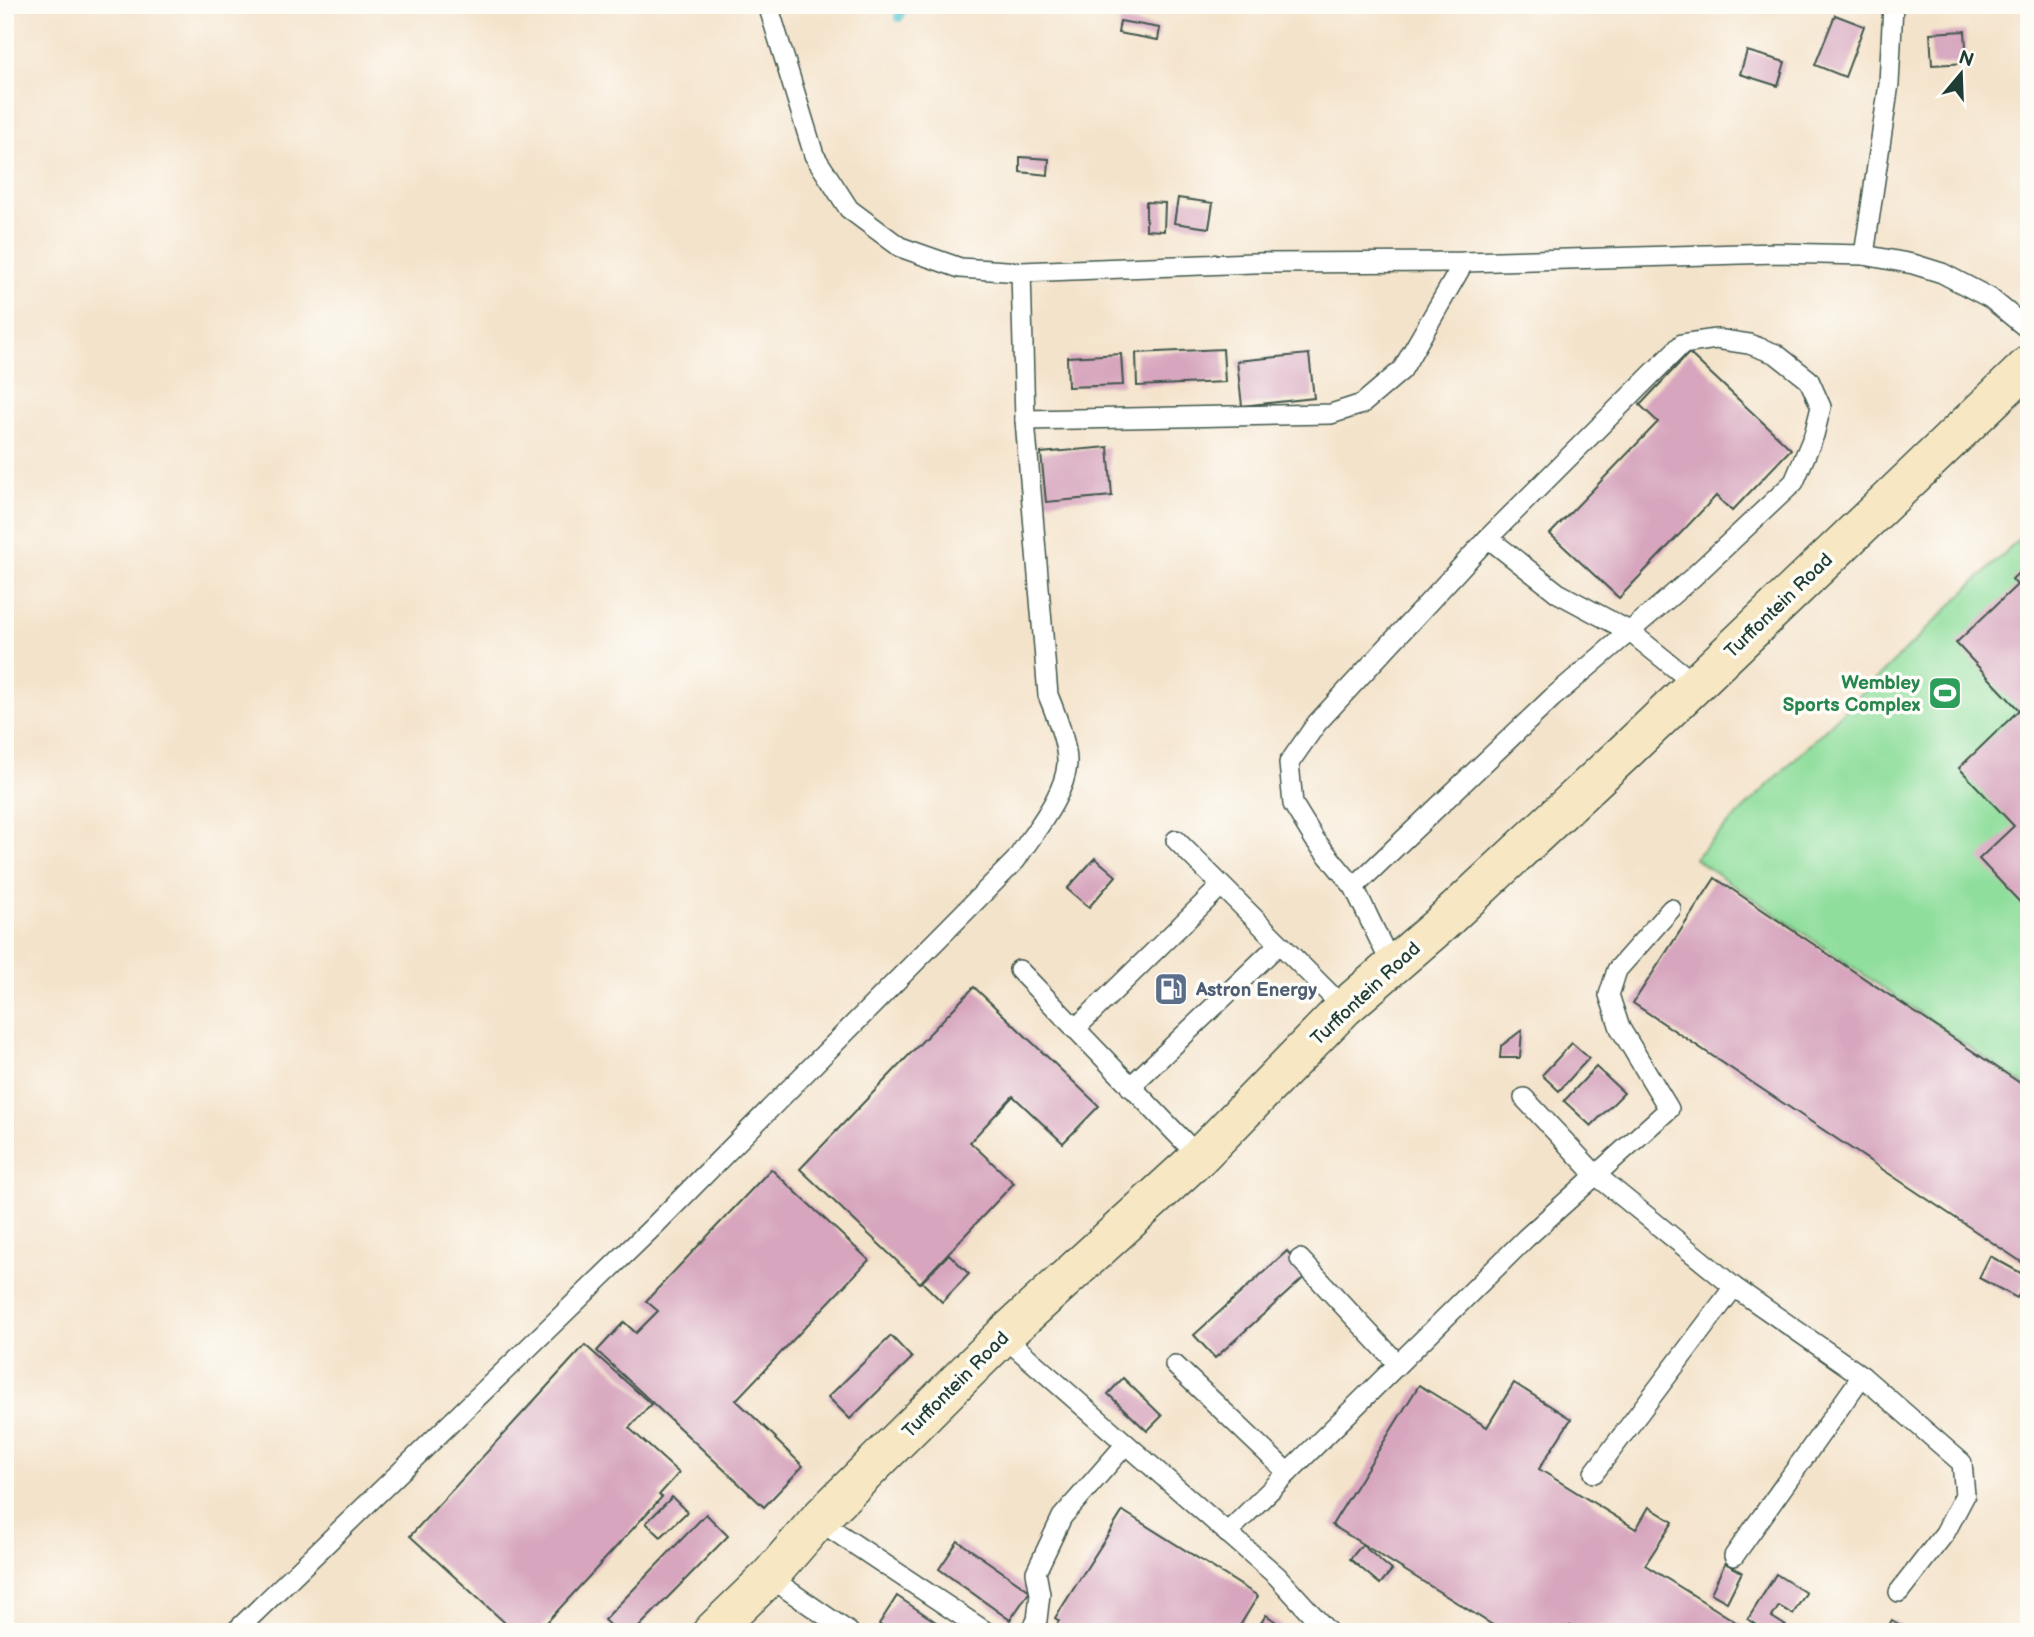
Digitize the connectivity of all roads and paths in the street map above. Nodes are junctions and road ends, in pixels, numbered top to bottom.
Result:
1 (768, 5) edge
2 (1893, 5) edge
3 (1864, 255) junction
4 (1464, 262) junction
5 (1021, 272) junction
6 (2029, 330) edge
7 (2029, 365) edge
8 (1025, 420) junction
9 (1488, 538) junction
10 (1629, 631) junction
11 (1695, 684) junction
12 (1176, 840) dead end
13 (1222, 886) junction
14 (1353, 887) junction
15 (1671, 909) dead end
16 (1279, 944) junction
17 (1392, 966) junction
18 (1019, 970) dead end
19 (1344, 1008) junction
20 (1075, 1029) junction
21 (1130, 1087) junction
22 (1524, 1098) dead end
23 (1199, 1157) junction
24 (1596, 1175) junction
25 (1300, 1259) dead end
26 (1734, 1287) junction
27 (1003, 1336) junction
28 (1398, 1364) junction
29 (1175, 1365) dead end
30 (1862, 1376) junction
31 (1126, 1444) junction
32 (1288, 1473) junction
33 (1594, 1473) dead end
34 (818, 1520) junction
35 (1227, 1533) junction
36 (1734, 1556) dead end
37 (769, 1577) junction
38 (1899, 1591) dead end
39 (235, 1632) edge
40 (712, 1632) edge
41 (849, 1632) edge
42 (986, 1632) edge
43 (1031, 1632) edge
44 (1328, 1632) edge

1 - 5 lane
2 - 3 lane
3 - 4 lane
3 - 6 lane
4 - 5 lane
4 - 8 lane
5 - 8 lane
7 - 11 street, Turffontein Road
8 - 39 lane
9 - 10 lane
9 - 10 lane
9 - 14 lane
10 - 11 lane
10 - 14 lane
11 - 17 street, Turffontein Road
12 - 13 lane
13 - 16 lane
13 - 20 lane
14 - 17 lane
15 - 24 lane
16 - 19 lane
16 - 21 lane
17 - 19 street, Turffontein Road
18 - 20 lane
19 - 23 street, Turffontein Road
20 - 21 lane
21 - 23 lane
22 - 24 lane
23 - 27 street, Turffontein Road
24 - 26 lane
24 - 28 lane
25 - 28 lane
26 - 30 lane
26 - 33 lane
27 - 31 lane
27 - 34 street, Turffontein Road
28 - 32 lane
29 - 32 lane
30 - 36 lane
30 - 38 lane
31 - 35 lane
31 - 43 lane
32 - 35 lane
34 - 37 street, Turffontein Road
34 - 42 lane
35 - 44 lane
37 - 40 street, Turffontein Road
37 - 41 lane

